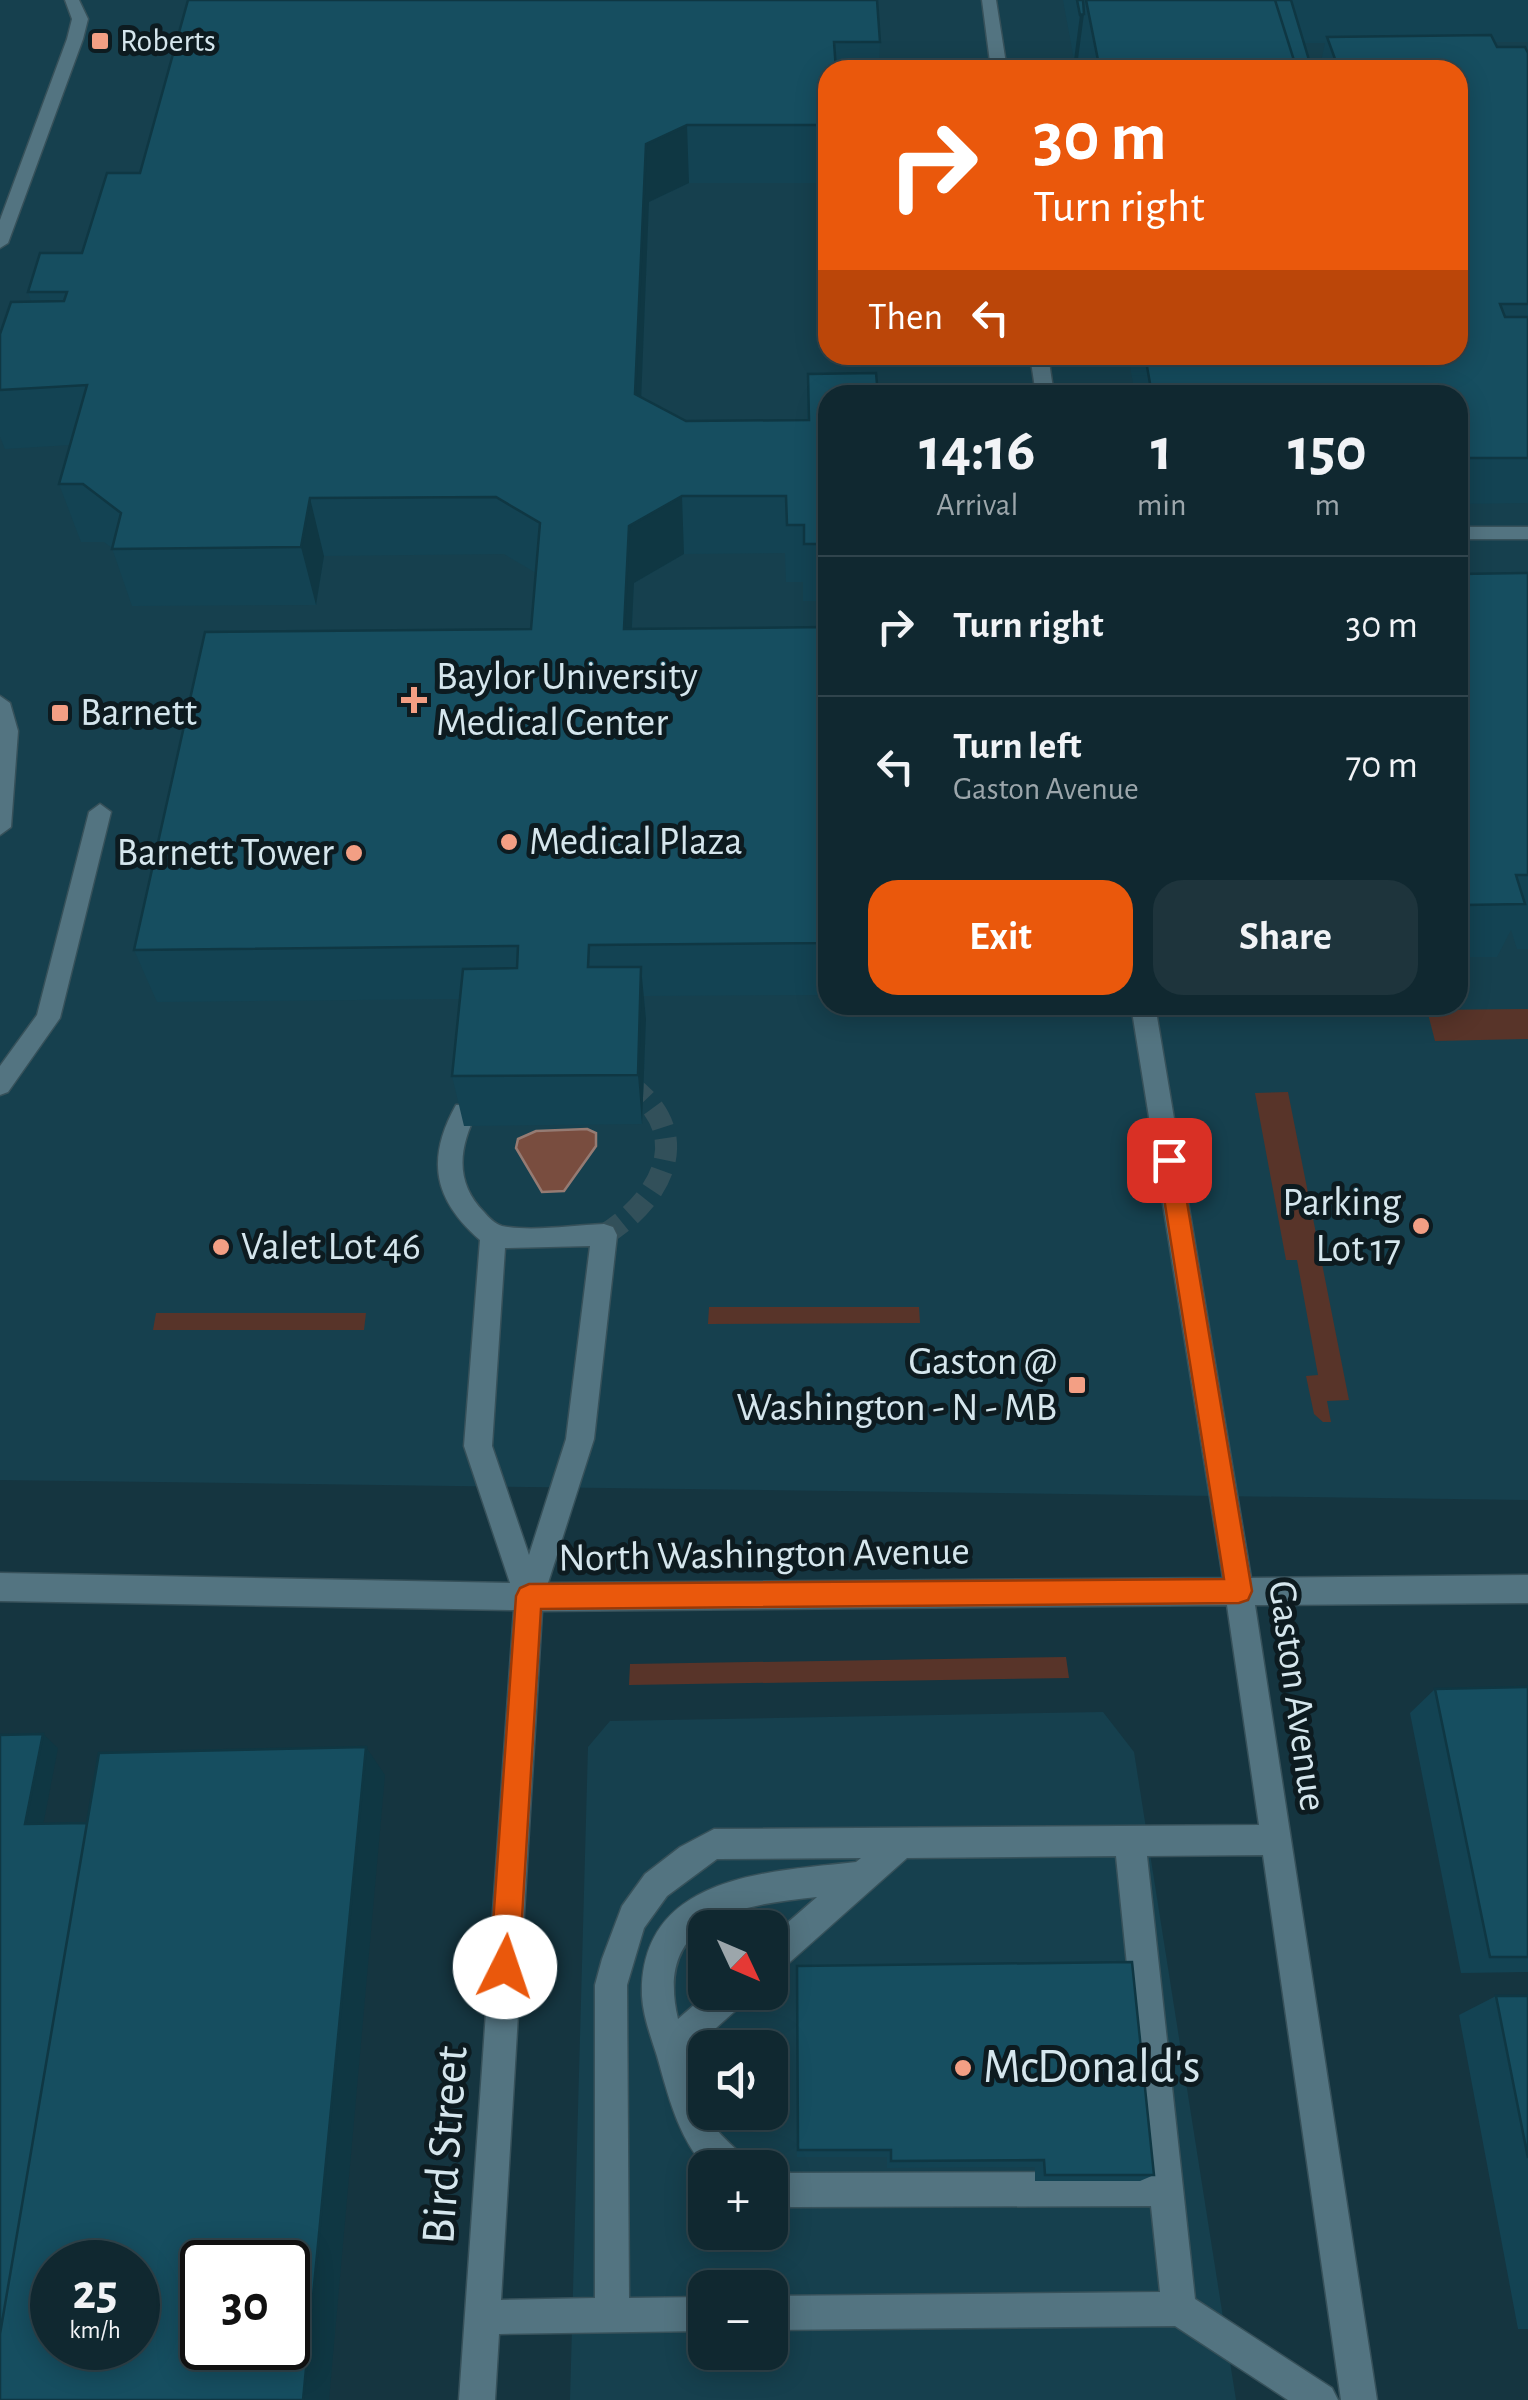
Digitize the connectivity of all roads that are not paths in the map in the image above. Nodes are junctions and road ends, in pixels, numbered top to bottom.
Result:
1 (72, 0) edge
2 (989, 0) edge
3 (998, 60) edge
4 (0, 243) edge
5 (1468, 533) edge
6 (1528, 534) edge
7 (0, 702) edge
8 (100, 812) dead end
9 (0, 827) edge
10 (1146, 1015) edge
11 (0, 1085) edge
12 (465, 1112) edge
13 (492, 1235) junction
14 (0, 1586) edge
15 (1528, 1589) edge
16 (1239, 1591) junction
17 (529, 1596) junction
18 (1276, 1840) junction
19 (1130, 1841) junction
20 (901, 1843) junction
21 (863, 1877) junction
22 (788, 1944) edge
23 (713, 2010) edge
24 (671, 2048) junction
25 (713, 2150) edge
26 (1167, 2189) junction
27 (788, 2190) edge
28 (1179, 2309) junction
29 (788, 2313) edge
30 (612, 2314) junction
31 (688, 2314) edge
32 (482, 2317) junction
33 (477, 2400) edge
34 (1320, 2400) edge
35 (1358, 2400) edge

1 - 4 street
2 - 3 street
5 - 6 street
7 - 9 street
8 - 11 street
10 - 16 street, Gaston Avenue
12 - 13 street
13 - 17 street
13 - 17 street
14 - 17 street, North Washington Avenue
15 - 16 street, North Washington Avenue
16 - 17 street, North Washington Avenue
16 - 18 street, Gaston Avenue
17 - 32 street, Bird Street
18 - 19 street
18 - 35 street, Gaston Avenue
19 - 20 street
19 - 26 street
20 - 21 street
20 - 30 street
21 - 22 street
21 - 24 street
23 - 24 street
24 - 25 street
26 - 27 street
26 - 28 street
28 - 29 street
28 - 34 street
30 - 31 street
30 - 32 street
32 - 33 street, Bird Street

